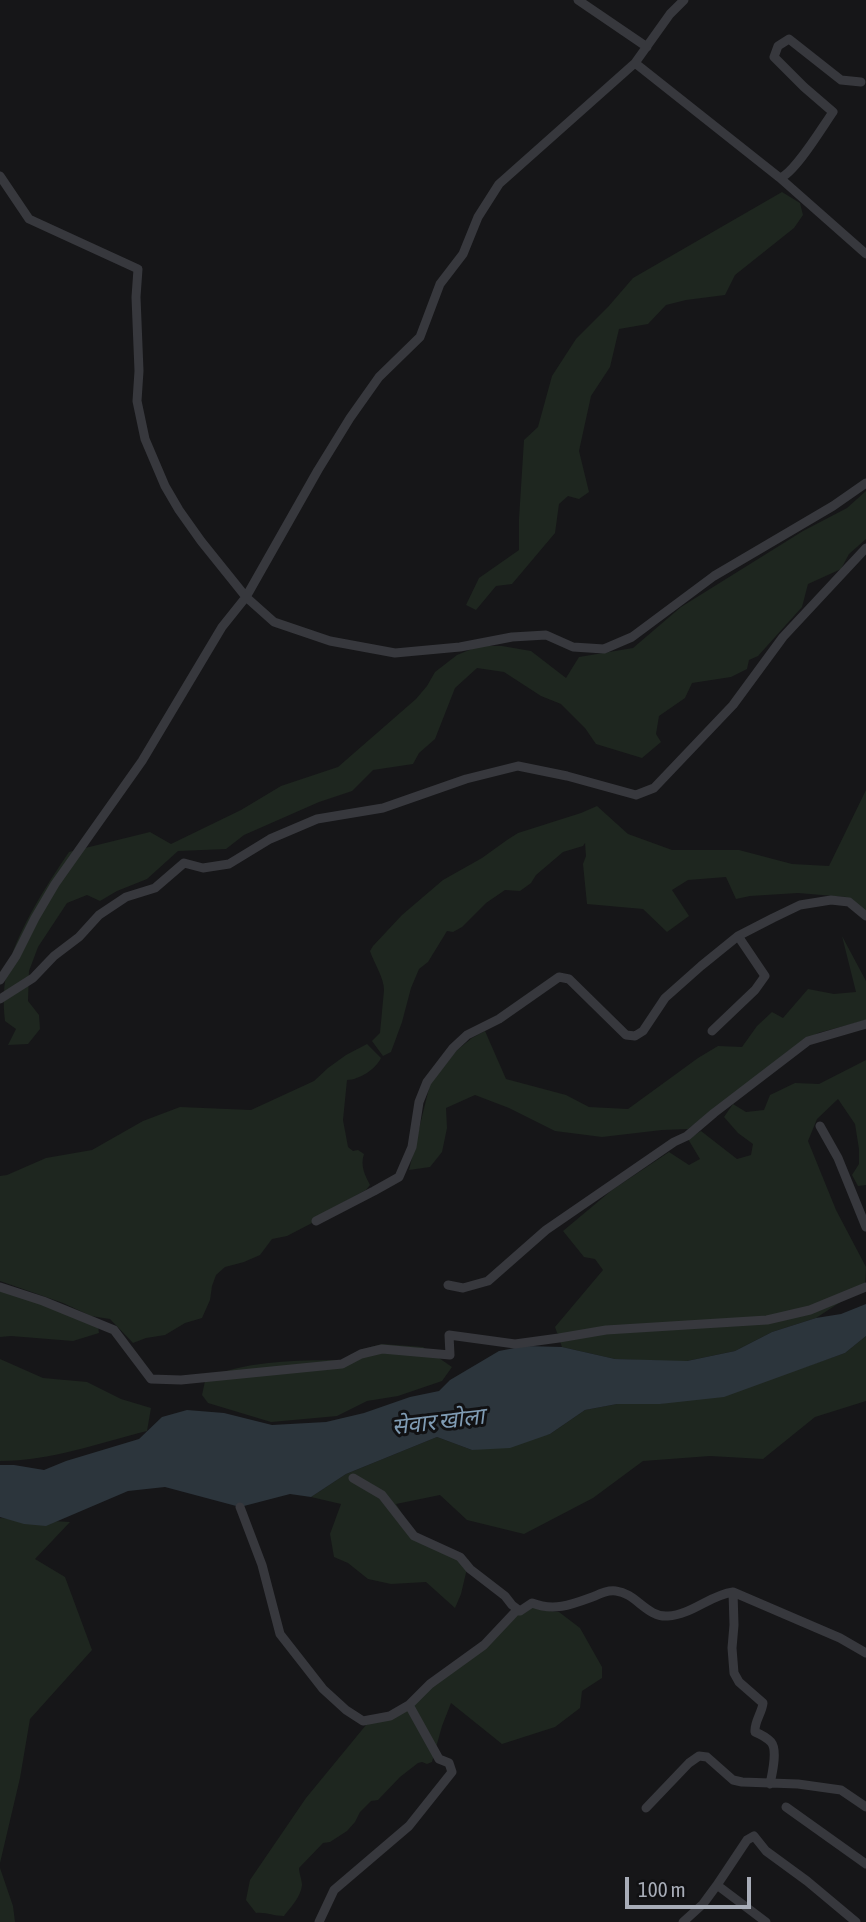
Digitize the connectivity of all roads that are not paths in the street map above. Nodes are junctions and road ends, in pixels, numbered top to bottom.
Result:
1 (578, 0) edge
2 (684, 0) edge
3 (647, 47) junction
4 (635, 63) junction
5 (860, 82) dead end
6 (0, 176) edge
7 (780, 178) junction
8 (866, 254) edge
9 (866, 483) edge
10 (866, 548) edge
11 (246, 597) junction
12 (866, 916) edge
13 (738, 936) junction
14 (0, 980) edge
15 (0, 999) edge
16 (866, 1024) edge
17 (712, 1031) dead end
18 (820, 1126) dead end
19 (316, 1221) dead end
20 (866, 1227) edge
21 (448, 1285) dead end
22 (0, 1287) edge
23 (866, 1287) edge
24 (353, 1478) dead end
25 (240, 1507) dead end
26 (733, 1591) junction
27 (520, 1611) junction
28 (866, 1653) edge
29 (409, 1705) junction
30 (770, 1784) junction
31 (864, 1804) edge
32 (786, 1807) dead end
33 (646, 1808) dead end
34 (866, 1864) edge
35 (717, 1885) junction
36 (324, 1920) edge
37 (683, 1922) edge
38 (766, 1922) edge
39 (856, 1922) edge

1 - 3 street
2 - 3 street
3 - 4 street
4 - 7 street
4 - 11 street
5 - 7 street
6 - 11 street
7 - 8 street
9 - 11 street
10 - 15 street
11 - 14 street
12 - 13 street
13 - 17 street
13 - 19 street
16 - 21 street
18 - 20 street
22 - 23 street
24 - 27 street
25 - 29 street
26 - 27 street
26 - 28 street
26 - 30 street
27 - 29 street
29 - 36 street
30 - 31 street
30 - 33 street
32 - 34 street
35 - 37 street
35 - 38 street
35 - 39 street

